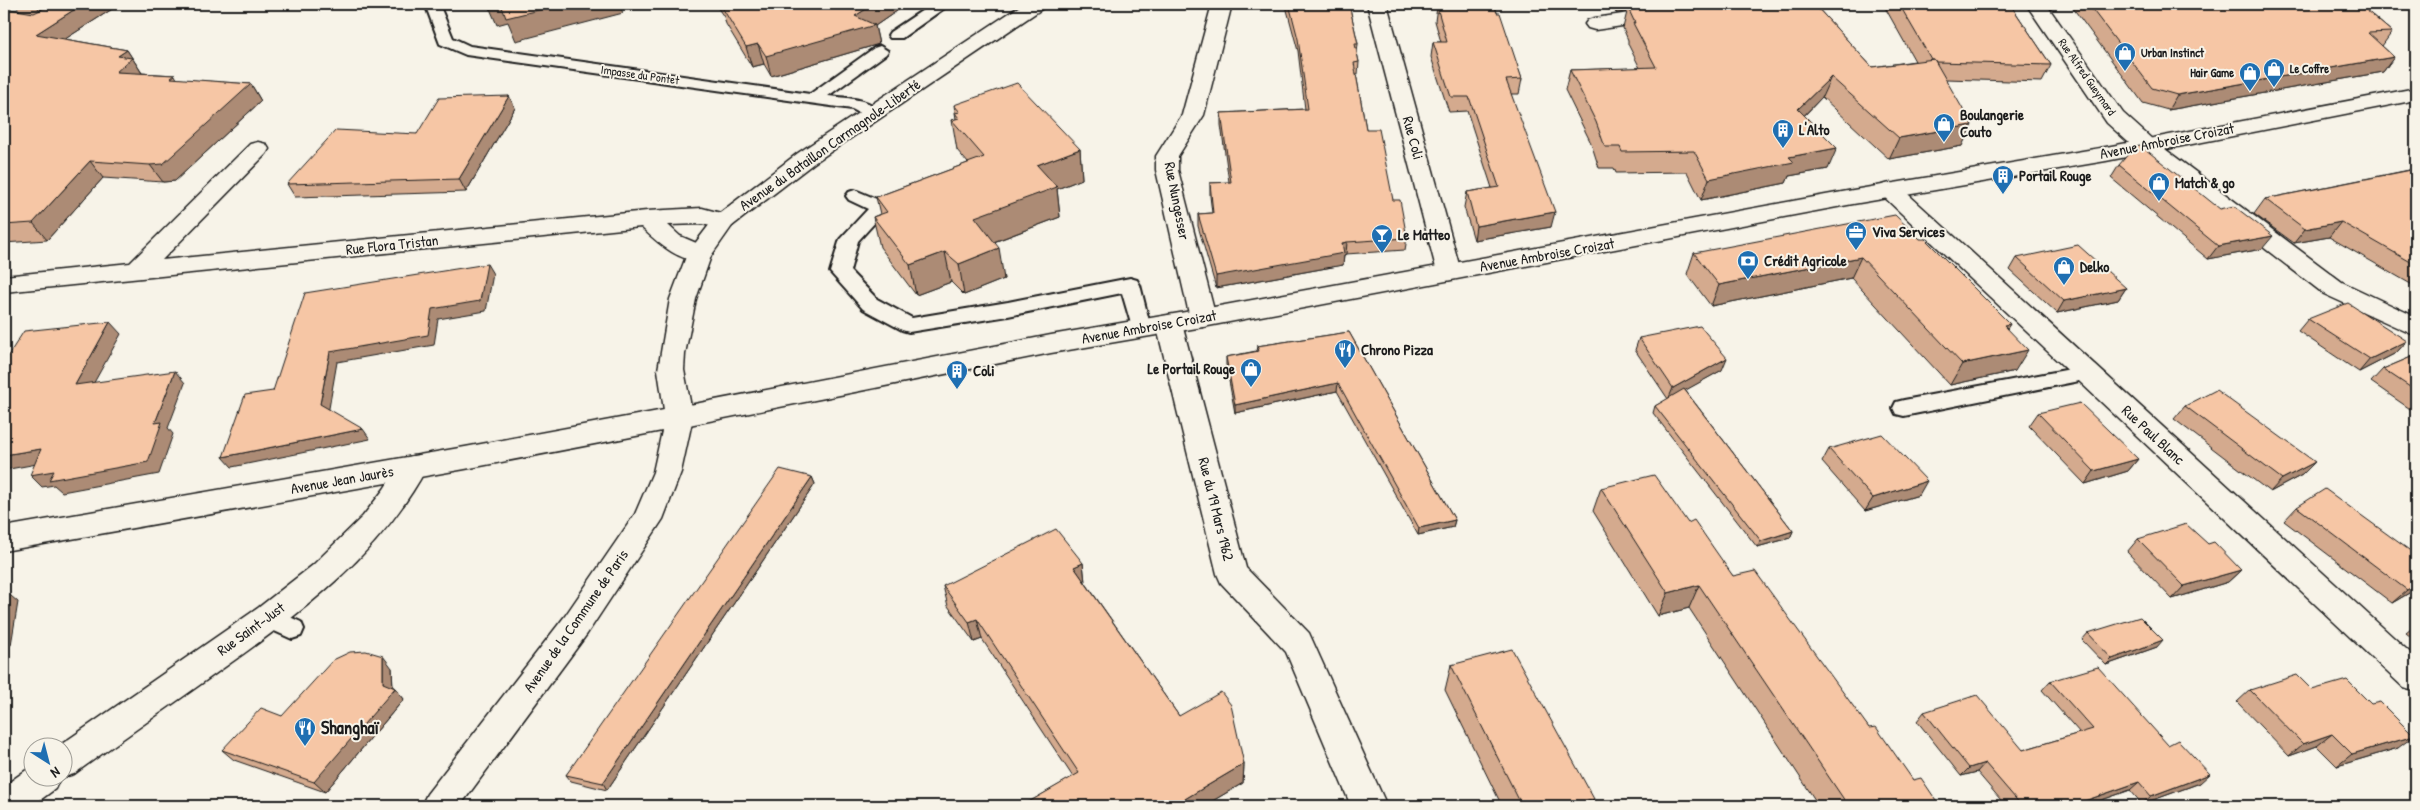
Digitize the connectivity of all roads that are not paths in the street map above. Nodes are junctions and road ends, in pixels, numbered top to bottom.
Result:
1 (432, 4) edge
2 (942, 4) edge
3 (1036, 4) edge
4 (1222, 4) edge
5 (1377, 4) edge
6 (1731, 4) edge
7 (2036, 4) edge
8 (1595, 24) dead end
9 (896, 34) dead end
10 (880, 51) dead end
11 (2416, 94) edge
12 (813, 99) junction
13 (873, 113) junction
14 (2145, 145) junction
15 (258, 149) dead end
16 (1890, 190) junction
17 (855, 196) dead end
18 (647, 219) junction
19 (724, 221) junction
20 (699, 254) junction
21 (137, 271) junction
22 (1449, 272) junction
23 (4, 284) edge
24 (1203, 318) junction
25 (1155, 326) junction
26 (2416, 327) edge
27 (2087, 374) junction
28 (1904, 408) dead end
29 (679, 417) junction
30 (413, 467) junction
31 (4, 539) edge
32 (2416, 678) edge
33 (72, 757) edge
34 (29, 788) edge
35 (4, 806) edge
36 (439, 806) edge
37 (1370, 806) edge

1 - 12 lane, Impasse du Pontet
2 - 9 lane
3 - 13 street, Avenue du Bataillon Carmagnole-Liberté
4 - 24 street, Rue Nungesser
5 - 22 street, Rue Coli
6 - 8 street
7 - 14 street, Rue Alfred Gueymard
10 - 12 lane
11 - 14 street, Avenue Ambroise Croizat
12 - 13 lane, Impasse du Pontet
13 - 19 street, Avenue du Bataillon Carmagnole-Liberté
14 - 16 street, Avenue Ambroise Croizat
14 - 26 street, Rue Alfred Gueymard
15 - 21 street
16 - 22 street, Avenue Ambroise Croizat
16 - 27 street, Rue Paul Blanc
17 - 25 lane
18 - 19 street, Rue Flora Tristan
18 - 20 street
18 - 21 street, Rue Flora Tristan
19 - 20 street, Avenue du Bataillon Carmagnole-Liberté
20 - 29 street, Avenue du Bataillon Carmagnole-Liberté
21 - 23 street, Rue Flora Tristan
22 - 24 street, Avenue Ambroise Croizat
24 - 25 street, Avenue Ambroise Croizat
25 - 29 street, Avenue Ambroise Croizat
25 - 37 street, Rue du 19 Mars 1962
27 - 28 lane
27 - 32 street, Rue Paul Blanc
29 - 30 street, Avenue Jean Jaurès
29 - 36 street, Avenue de la Commune de Paris
30 - 31 street, Avenue Jean Jaurès
30 - 33 street, Rue Saint-Just
34 - 35 street

